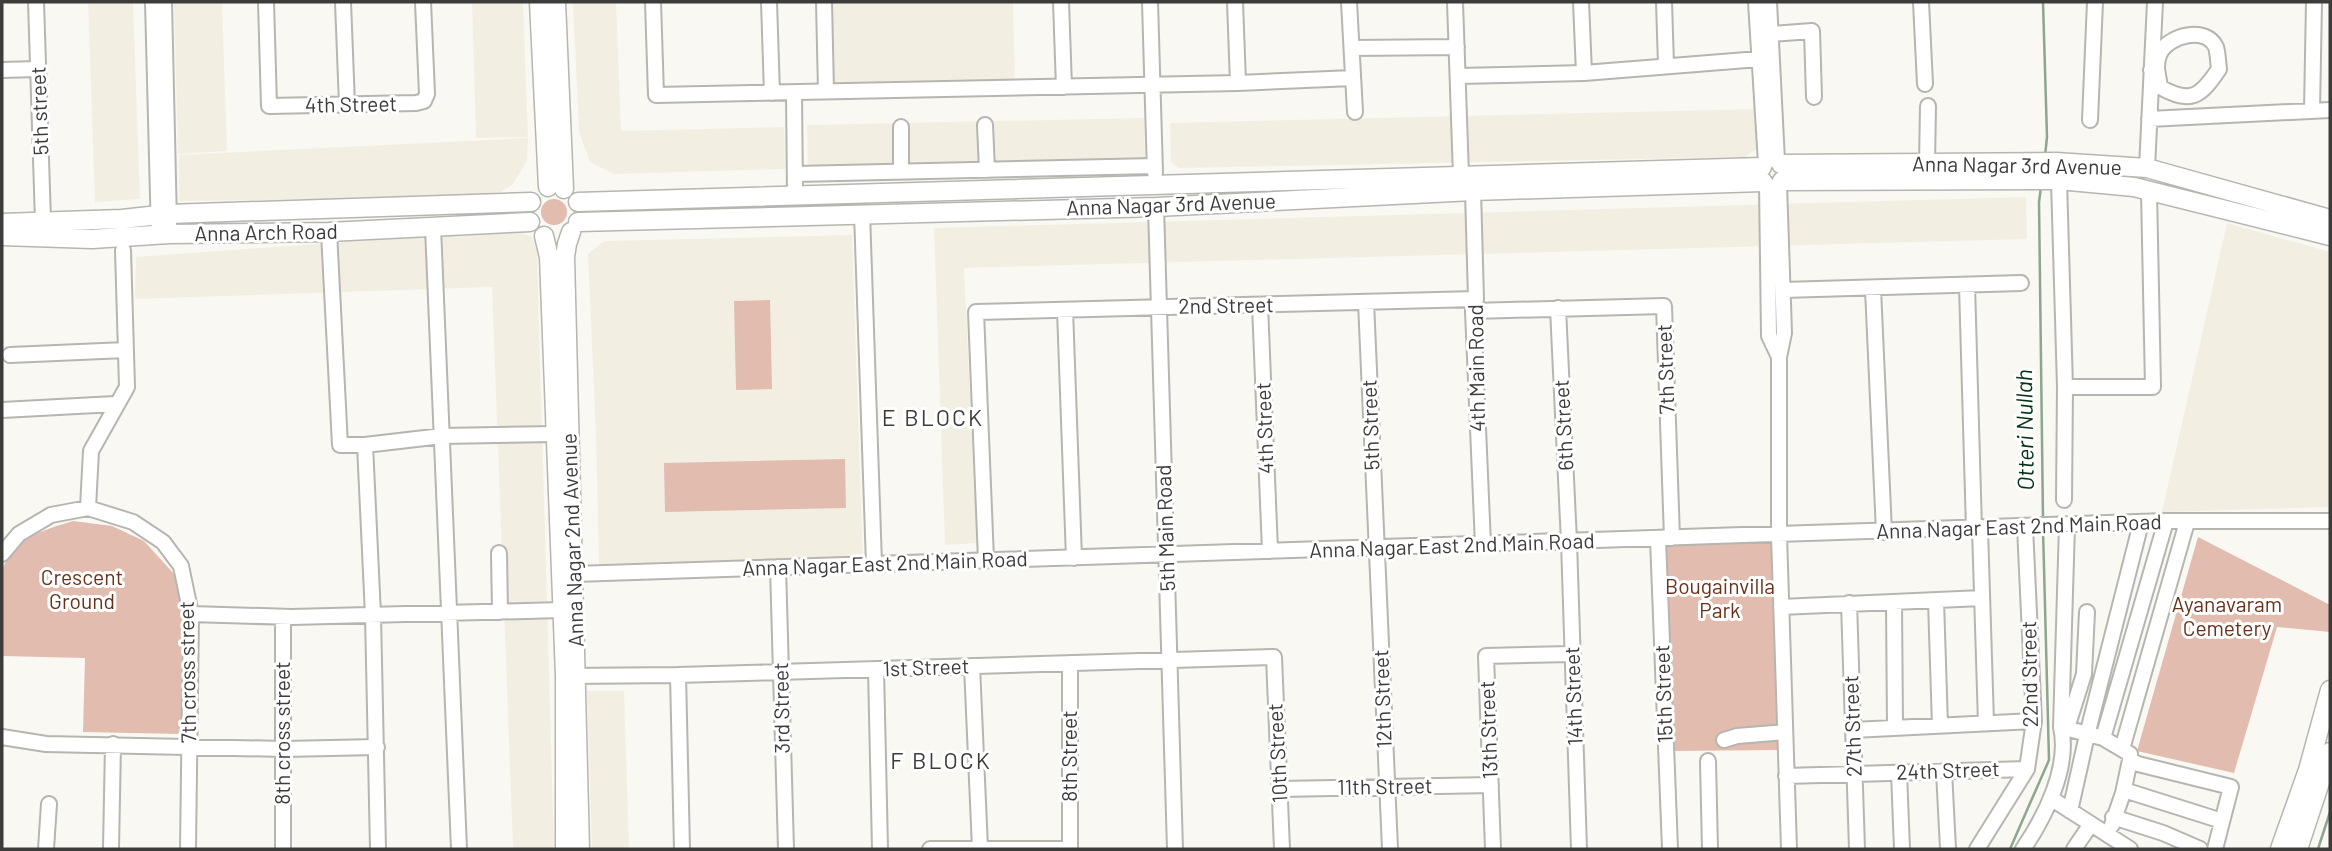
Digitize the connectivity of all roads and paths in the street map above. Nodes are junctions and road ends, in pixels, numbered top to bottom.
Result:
1 (36, 2) edge
2 (153, 2) edge
3 (164, 2) edge
4 (266, 2) edge
5 (343, 2) edge
6 (423, 2) edge
7 (539, 2) edge
8 (556, 2) edge
9 (653, 2) edge
10 (769, 2) edge
11 (824, 2) edge
12 (1061, 2) edge
13 (1150, 2) edge
14 (1235, 2) edge
15 (1349, 2) edge
16 (1455, 2) edge
17 (1581, 2) edge
18 (1664, 2) edge
19 (1756, 2) edge
20 (1769, 2) edge
21 (1921, 2) edge
22 (2095, 2) edge
23 (2155, 2) edge
24 (2314, 2) edge
25 (1769, 34) junction
26 (1457, 47) junction
27 (1352, 48) junction
28 (1759, 59) junction
29 (1666, 65) junction
30 (38, 69) junction
31 (2154, 69) junction
32 (2, 70) edge
33 (1584, 73) junction
34 (1458, 76) junction
35 (1353, 78) junction
36 (1238, 83) junction
37 (1925, 84) dead end
38 (1152, 85) junction
39 (1064, 87) junction
40 (826, 91) junction
41 (772, 93) junction
42 (794, 93) junction
43 (1814, 97) dead end
44 (346, 105) junction
45 (1928, 106) dead end
46 (2312, 110) junction
47 (2330, 110) edge
48 (1354, 112) dead end
49 (2090, 120) dead end
50 (2149, 120) junction
51 (985, 125) dead end
52 (901, 127) dead end
53 (1927, 164) junction
54 (1155, 166) junction
55 (2147, 168) junction
56 (987, 170) junction
57 (901, 172) junction
58 (1772, 173) junction
59 (2046, 173) junction
60 (795, 174) junction
61 (1461, 176) junction
62 (1156, 185) junction
63 (556, 188) junction
64 (1473, 191) junction
65 (2149, 191) junction
66 (795, 194) junction
67 (525, 202) junction
68 (578, 202) junction
69 (1156, 207) junction
70 (862, 213) junction
71 (163, 215) junction
72 (2330, 219) edge
73 (43, 221) junction
74 (2, 223) edge
75 (525, 223) junction
76 (433, 227) junction
77 (575, 227) junction
78 (329, 232) junction
79 (164, 235) junction
80 (2, 236) edge
81 (544, 236) junction
82 (2330, 236) edge
83 (123, 250) dead end
84 (2021, 283) dead end
85 (1967, 285) junction
86 (1873, 289) junction
87 (1783, 290) junction
88 (1366, 302) junction
89 (1260, 305) junction
90 (1474, 305) junction
91 (1159, 307) junction
92 (1559, 307) junction
93 (1065, 310) junction
94 (126, 350) junction
95 (10, 355) dead end
96 (1779, 358) junction
97 (2065, 387) junction
98 (115, 404) junction
99 (2, 410) edge
100 (556, 434) junction
101 (442, 436) junction
102 (365, 445) junction
103 (2064, 500) dead end
104 (88, 508) junction
105 (2330, 520) edge
106 (2166, 522) junction
107 (2187, 522) junction
108 (2141, 523) junction
109 (2067, 526) junction
110 (2037, 527) junction
111 (1977, 529) junction
112 (1884, 532) junction
113 (1779, 535) junction
114 (1665, 538) junction
115 (1569, 542) junction
116 (1483, 545) junction
117 (1377, 548) junction
118 (1269, 551) junction
119 (499, 553) dead end
120 (2, 554) edge
121 (1167, 555) junction
122 (1074, 558) junction
123 (986, 561) junction
124 (874, 564) junction
125 (778, 567) junction
126 (573, 574) junction
127 (1982, 598) junction
128 (1894, 601) junction
129 (1936, 601) junction
130 (1849, 603) junction
131 (1781, 607) junction
132 (562, 610) junction
133 (2087, 611) dead end
134 (500, 612) junction
135 (191, 614) junction
136 (449, 614) junction
137 (373, 615) junction
138 (283, 617) junction
139 (1572, 654) junction
140 (1274, 657) joint
141 (1170, 660) junction
142 (1070, 663) junction
143 (972, 666) junction
144 (876, 669) junction
145 (781, 672) junction
146 (571, 675) junction
147 (678, 675) junction
148 (2330, 690) edge
149 (2034, 721) junction
150 (1986, 723) junction
151 (1941, 726) junction
152 (1895, 727) junction
153 (2064, 728) junction
154 (1853, 730) junction
155 (1785, 733) junction
156 (2087, 735) junction
157 (2, 737) edge
158 (2103, 738) junction
159 (1724, 740) dead end
160 (113, 744) junction
161 (189, 747) junction
162 (377, 747) junction
163 (284, 749) junction
164 (2330, 752) edge
165 (2126, 755) junction
166 (1708, 761) dead end
167 (2027, 769) junction
168 (1944, 771) junction
169 (1899, 773) junction
170 (1855, 774) junction
171 (1786, 776) junction
172 (1491, 785) junction
173 (1387, 788) junction
174 (1280, 789) junction
175 (2124, 790) junction
176 (2052, 799) junction
177 (49, 804) dead end
178 (2070, 811) junction
179 (2113, 817) junction
180 (2222, 821) junction
181 (2091, 824) junction
182 (2110, 836) junction
183 (980, 848) edge
184 (46, 849) edge
185 (111, 849) edge
186 (188, 849) edge
187 (283, 849) edge
188 (378, 849) edge
189 (459, 849) edge
190 (565, 849) edge
191 (580, 849) edge
192 (682, 849) edge
193 (786, 849) edge
194 (880, 849) edge
195 (930, 849) edge
196 (1070, 849) edge
197 (1175, 849) edge
198 (1282, 849) edge
199 (1390, 849) edge
200 (1493, 849) edge
201 (1579, 849) edge
202 (1670, 849) edge
203 (1710, 849) edge
204 (1788, 849) edge
205 (1857, 849) edge
206 (1902, 849) edge
207 (1948, 849) edge
208 (1977, 849) edge
209 (2023, 849) edge
210 (2074, 849) edge
211 (2130, 849) edge
212 (2200, 849) edge
213 (2215, 849) edge
214 (2280, 849) edge
215 (2298, 849) edge

1 - 30 street, 5th street
2 - 71 street
3 - 71 street
4 - 44 street, 4th Street
5 - 44 street
6 - 44 street, 4th Street
7 - 63 main road
8 - 63 main road
9 - 41 street
10 - 41 street
11 - 40 street
12 - 39 street
13 - 38 street
14 - 36 street
15 - 27 street
16 - 26 street
17 - 33 street
18 - 29 street
19 - 28 street
20 - 25 street
21 - 37 street
22 - 49 street
23 - 31 street
24 - 46 street
25 - 43 street
25 - 58 street
26 - 27 street
26 - 34 street
27 - 35 street
28 - 29 street
28 - 58 street
29 - 33 street
30 - 32 street
30 - 73 street, 5th street
31 - 31 street
31 - 50 street
33 - 34 street
34 - 61 street
35 - 36 street
35 - 48 street
36 - 38 street
38 - 39 street
38 - 54 street
39 - 40 street
40 - 42 street
41 - 42 street
42 - 60 street
45 - 53 street
46 - 47 street
46 - 50 street
50 - 55 street
51 - 56 street
52 - 57 street
53 - 58 main road, Anna Nagar 3rd Avenue
53 - 59 main road, Anna Nagar 3rd Avenue
54 - 56 street
54 - 62 street
55 - 59 main road, Anna Nagar 3rd Avenue
55 - 72 main road, Anna Nagar 3rd Avenue
56 - 57 street
57 - 60 street
58 - 59 main road, Anna Nagar 3rd Avenue
58 - 61 main road, Anna Nagar 3rd Avenue
58 - 64 main road, Anna Nagar 3rd Avenue
58 - 87 street
58 - 96 street
59 - 65 main road, Anna Nagar 3rd Avenue
59 - 97 street
60 - 66 street
61 - 62 main road, Anna Nagar 3rd Avenue
62 - 66 main road, Anna Nagar 3rd Avenue
63 - 67 main road
63 - 68 main road
64 - 69 main road, Anna Nagar 3rd Avenue
64 - 90 street, 4th Main Road
65 - 82 main road, Anna Nagar 3rd Avenue
65 - 97 street
66 - 68 main road, Anna Nagar 3rd Avenue
67 - 71 main road
67 - 75 main road
68 - 77 main road
69 - 70 main road, Anna Nagar 3rd Avenue
69 - 91 street, 5th Main Road
70 - 77 main road, Anna Nagar 3rd Avenue
70 - 124 street
71 - 73 main road
71 - 79 street
73 - 74 main road
75 - 76 main road, Anna Arch Road
75 - 81 main road
76 - 78 main road, Anna Arch Road
76 - 101 street
77 - 81 main road
77 - 126 main road, Anna Nagar 2nd Avenue
78 - 79 main road, Anna Arch Road
78 - 102 street
79 - 80 main road, Anna Arch Road
81 - 100 main road, Anna Nagar 2nd Avenue
83 - 94 street
84 - 85 street
85 - 86 street
85 - 111 street
86 - 87 street
86 - 112 street
87 - 96 street
88 - 89 street, 2nd Street
88 - 90 street, 2nd Street
88 - 117 street, 5th Street
89 - 91 street, 2nd Street
89 - 118 street, 4th Street
90 - 92 street, 7th Street
90 - 116 street, 4th Main Road
91 - 93 street, 2nd Street
91 - 121 street, 5th Main Road
92 - 114 street, 7th Street
92 - 115 street, 6th Street
93 - 122 street
93 - 123 street, 2nd Street
94 - 95 street
94 - 98 street
96 - 113 street
97 - 103 street
98 - 99 street
98 - 104 street
100 - 101 street
100 - 132 main road, Anna Nagar 2nd Avenue
101 - 102 street
101 - 136 street
102 - 137 street
104 - 120 street
104 - 135 street, 7th cross street
105 - 107 street, Anna Nagar East 2nd Main Road
106 - 107 street, Anna Nagar East 2nd Main Road
106 - 108 street, Anna Nagar East 2nd Main Road
106 - 158 street
107 - 165 street
108 - 109 street, Anna Nagar East 2nd Main Road
108 - 156 street
109 - 110 street, Anna Nagar East 2nd Main Road
109 - 153 street
110 - 111 street, Anna Nagar East 2nd Main Road
110 - 149 street, 22nd Street
111 - 112 street, Anna Nagar East 2nd Main Road
111 - 127 street
112 - 113 street, Anna Nagar East 2nd Main Road
113 - 114 street, Anna Nagar East 2nd Main Road
113 - 131 street
114 - 115 street, Anna Nagar East 2nd Main Road
114 - 202 street, 15th Street
115 - 116 street, Anna Nagar East 2nd Main Road
115 - 139 street, 14th Street
116 - 117 street, Anna Nagar East 2nd Main Road
117 - 118 street, Anna Nagar East 2nd Main Road
117 - 173 street, 12th Street
118 - 121 street, Anna Nagar East 2nd Main Road
119 - 134 street
121 - 122 street, Anna Nagar East 2nd Main Road
121 - 141 street, 5th Main Road
122 - 123 street, Anna Nagar East 2nd Main Road
123 - 124 street, Anna Nagar East 2nd Main Road
124 - 125 street, Anna Nagar East 2nd Main Road
125 - 126 street, Anna Nagar East 2nd Main Road
125 - 145 street, 3rd Street
126 - 146 main road, Anna Nagar 2nd Avenue
127 - 129 street
127 - 150 street
128 - 129 street
128 - 130 street
128 - 152 street
129 - 151 street
130 - 131 street
130 - 154 street, 27th Street
131 - 155 street
132 - 134 street
132 - 146 main road, Anna Nagar 2nd Avenue
133 - 153 street
134 - 136 street
135 - 138 street
135 - 161 street, 7th cross street
136 - 137 street
136 - 189 street
137 - 138 street
137 - 162 street
138 - 163 street, 8th cross street
139 - 172 street, 13th Street
139 - 201 street, 14th Street
140 - 141 street, 1st Street
140 - 174 street, 10th Street
141 - 142 street, 1st Street
141 - 197 street, 5th Main Road
142 - 143 street, 1st Street
142 - 196 street, 8th Street
143 - 144 street, 1st Street
143 - 183 street
144 - 145 street, 1st Street
144 - 194 street
145 - 147 street, 1st Street
145 - 193 street, 3rd Street
146 - 147 street, 1st Street
146 - 190 main road, Anna Nagar 2nd Avenue
146 - 191 main road, Anna Nagar 2nd Avenue
147 - 192 street
148 - 214 main road
149 - 150 street
149 - 167 street, 22nd Street
150 - 151 street
151 - 152 street
152 - 154 street
153 - 156 street
153 - 176 street
154 - 170 street, 27th Street
155 - 159 street
155 - 171 street
156 - 158 street
156 - 178 street
157 - 160 street
158 - 165 street
160 - 161 street
160 - 185 street
161 - 163 street
161 - 186 street, 7th cross street
162 - 163 street
162 - 188 street
163 - 187 street, 8th cross street
164 - 215 main road
165 - 175 street
165 - 180 street
166 - 203 street
167 - 168 street, 24th Street
167 - 208 street, 22nd Street
168 - 169 street, 24th Street
168 - 207 street
169 - 170 street, 24th Street
169 - 206 street
170 - 171 street, 24th Street
170 - 205 street, 27th Street
171 - 204 street
172 - 173 street, 11th Street
172 - 200 street, 13th Street
173 - 174 street, 11th Street
173 - 199 street, 12th Street
174 - 198 street, 10th Street
175 - 179 street
175 - 180 street
176 - 178 street
176 - 209 street
177 - 184 street
178 - 181 street
179 - 182 street
179 - 212 street
180 - 213 street
181 - 182 street
181 - 210 street
182 - 211 street
183 - 195 street
183 - 196 street

